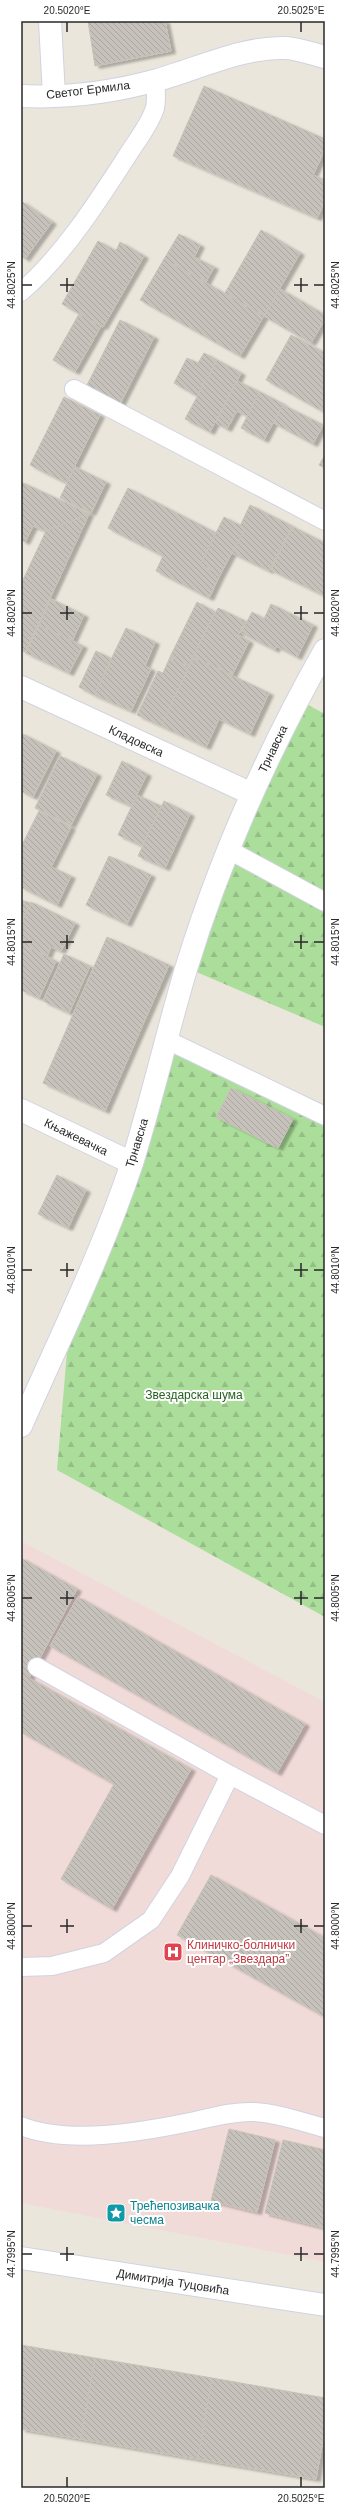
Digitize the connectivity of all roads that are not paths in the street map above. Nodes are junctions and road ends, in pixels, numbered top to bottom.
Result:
1 (50, 21) edge
2 (325, 57) edge
3 (155, 81) junction
4 (21, 96) edge
5 (54, 96) junction
6 (21, 292) edge
7 (74, 389) dead end
8 (325, 521) edge
9 (325, 650) edge
10 (21, 687) edge
11 (252, 794) junction
12 (229, 850) junction
13 (325, 902) edge
14 (167, 1040) junction
15 (21, 1110) edge
16 (325, 1116) edge
17 (132, 1163) junction
18 (21, 1426) edge
19 (37, 1666) dead end
20 (230, 1775) junction
21 (325, 1825) edge
22 (21, 1967) edge
23 (21, 2126) edge
24 (325, 2128) edge
25 (21, 2258) edge
26 (325, 2305) edge

1 - 5 street
2 - 3 street, Светог Ермила
3 - 5 street, Светог Ермила
3 - 6 lane
4 - 5 street, Светог Ермила
7 - 8 lane
9 - 11 street, Трнавска
10 - 11 street, Кладовска
11 - 12 street, Трнавска
12 - 13 lane
12 - 14 street, Трнавска
14 - 16 lane
14 - 17 street, Трнавска
15 - 17 street, Књажевачка
17 - 18 street, Трнавска
19 - 20 lane
20 - 21 lane
20 - 22 lane
23 - 24 lane
25 - 26 street, Димитрија Туцовића

